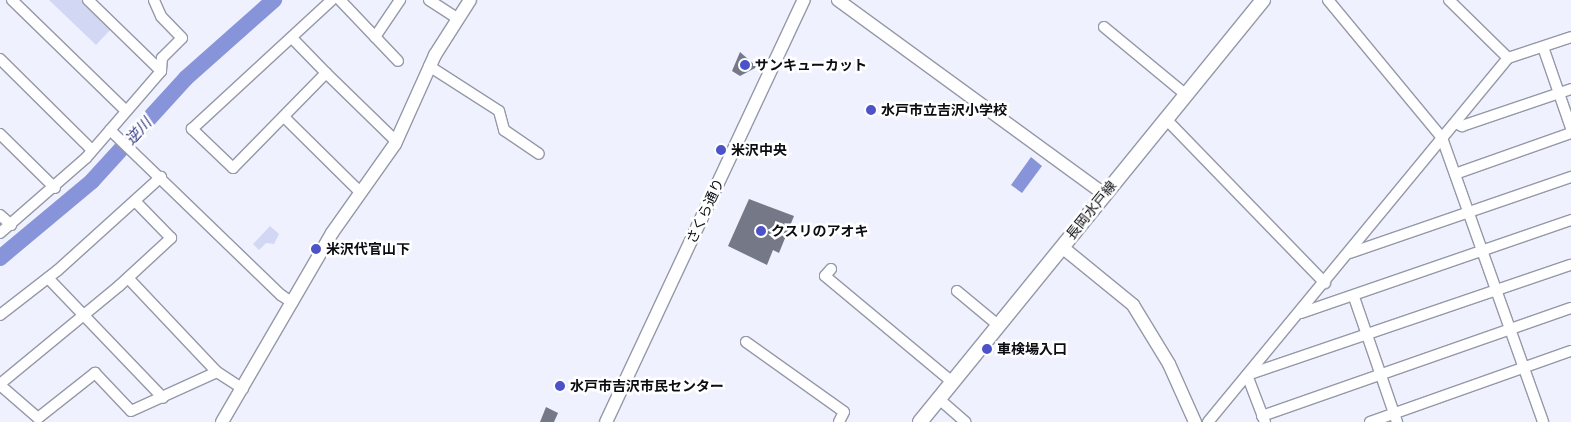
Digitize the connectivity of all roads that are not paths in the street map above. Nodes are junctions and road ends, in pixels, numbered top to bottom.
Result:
1 (12, 0) edge
2 (88, 0) edge
3 (154, 0) edge
4 (332, 0) edge
5 (340, 0) edge
6 (400, 0) edge
7 (429, 0) edge
8 (470, 0) edge
9 (804, 0) edge
10 (838, 0) edge
11 (1263, 0) edge
12 (1328, 0) edge
13 (1449, 0) edge
14 (458, 19) junction
15 (1104, 27) dead end
16 (375, 37) junction
17 (1571, 37) edge
18 (292, 38) junction
19 (1543, 47) junction
20 (1508, 58) junction
21 (0, 59) edge
22 (398, 61) dead end
23 (429, 66) junction
24 (161, 71) junction
25 (326, 74) junction
26 (1571, 89) edge
27 (1559, 93) junction
28 (1185, 94) junction
29 (126, 111) junction
30 (284, 117) junction
31 (1165, 118) junction
32 (1456, 122) junction
33 (1571, 128) edge
34 (112, 133) junction
35 (1571, 133) edge
36 (0, 134) edge
37 (1442, 138) junction
38 (396, 141) junction
39 (92, 150) junction
40 (539, 154) dead end
41 (1455, 174) junction
42 (161, 177) junction
43 (1571, 177) edge
44 (55, 188) junction
45 (361, 192) junction
46 (1104, 194) junction
47 (135, 201) junction
48 (1468, 212) junction
49 (0, 215) edge
50 (1571, 220) edge
51 (11, 225) junction
52 (0, 233) edge
53 (1062, 247) junction
54 (1482, 252) junction
55 (1349, 253) junction
56 (1571, 265) edge
57 (831, 269) dead end
58 (48, 278) junction
59 (128, 278) junction
60 (1325, 283) junction
61 (957, 291) dead end
62 (1496, 291) junction
63 (1354, 297) junction
64 (293, 303) junction
65 (1571, 308) edge
66 (1301, 313) junction
67 (0, 315) edge
68 (84, 316) junction
69 (998, 325) junction
70 (1510, 330) junction
71 (1367, 335) junction
72 (746, 342) dead end
73 (1571, 351) edge
74 (1524, 368) junction
75 (217, 372) junction
76 (1380, 374) junction
77 (1247, 375) junction
78 (952, 382) junction
79 (0, 385) edge
80 (243, 389) junction
81 (163, 398) junction
82 (939, 399) junction
83 (1395, 418) edge
84 (1264, 419) edge
85 (222, 422) edge
86 (606, 422) edge
87 (839, 422) edge
88 (920, 422) edge
89 (965, 422) edge
90 (1195, 422) edge
91 (1208, 422) edge
92 (1370, 422) edge
93 (1543, 422) edge

1 - 29 street
2 - 24 street
3 - 24 street
4 - 18 street
5 - 16 street
6 - 16 street
7 - 14 street
8 - 14 street
9 - 86 street, さくら通り
10 - 46 street
11 - 28 main road, 長岡水戸線
12 - 37 street
13 - 20 street
14 - 23 street
15 - 28 street
16 - 22 street
17 - 19 street
18 - 25 street
18 - 30 street
19 - 20 street
19 - 27 street
20 - 32 street
21 - 39 street
23 - 38 street
23 - 40 street
24 - 29 street
25 - 30 street
25 - 38 street
26 - 27 street
27 - 32 street
27 - 33 street
28 - 31 main road, 長岡水戸線
29 - 34 street
30 - 45 street
31 - 46 main road, 長岡水戸線
31 - 60 street
32 - 37 street
34 - 39 street
34 - 42 street
35 - 41 street
36 - 44 street
37 - 41 street
37 - 55 street
38 - 45 street
39 - 44 street
41 - 48 street
42 - 47 street
42 - 64 street
43 - 48 street
44 - 51 street
45 - 64 street
46 - 53 main road, 長岡水戸線
47 - 58 street
47 - 59 street
48 - 54 street
48 - 55 street
49 - 51 street
50 - 54 street
51 - 52 street
53 - 69 main road, 長岡水戸線
53 - 90 street
54 - 62 street
54 - 63 street
55 - 60 street
56 - 62 street
57 - 78 street
58 - 67 street
58 - 68 street
59 - 68 street
59 - 75 street
60 - 66 street
61 - 69 street
62 - 70 street
62 - 71 street
63 - 66 street
63 - 71 street
64 - 80 street
65 - 70 street
66 - 77 street
68 - 79 street
68 - 81 street
69 - 78 main road, 長岡水戸線
70 - 74 street
70 - 76 street
71 - 76 street
71 - 77 street
72 - 87 street
73 - 74 street
74 - 83 street
74 - 93 street
75 - 80 street
75 - 81 street
76 - 83 street
76 - 84 street
77 - 84 street
77 - 91 street
78 - 82 main road, 長岡水戸線
79 - 81 street
80 - 85 street
82 - 88 main road, 長岡水戸線
82 - 89 street
83 - 92 street

